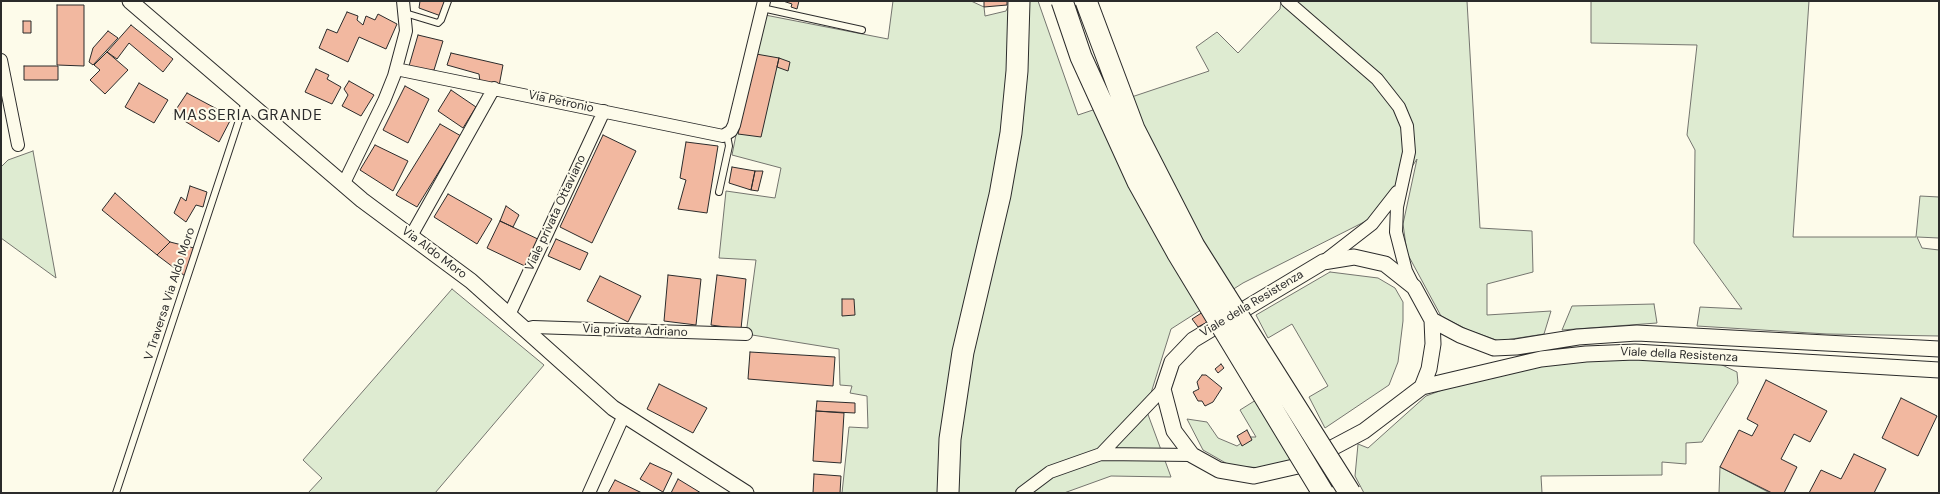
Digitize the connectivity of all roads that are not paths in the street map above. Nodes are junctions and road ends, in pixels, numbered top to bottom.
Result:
1 (130, 1) edge
2 (448, 1) edge
3 (1019, 1) edge
4 (1062, 1) edge
5 (1086, 1) edge
6 (1288, 1) edge
7 (763, 4) edge
8 (404, 7) edge
9 (862, 30) dead end
10 (1, 60) edge
11 (396, 69) junction
12 (494, 88) junction
13 (245, 102) junction
14 (604, 111) junction
15 (727, 135) junction
16 (18, 145) dead end
17 (343, 184) junction
18 (1403, 184) junction
19 (719, 192) dead end
20 (411, 236) junction
21 (1323, 262) junction
22 (1414, 287) junction
23 (508, 315) junction
24 (1432, 320) junction
25 (525, 330) junction
26 (746, 334) dead end
27 (1939, 348) edge
28 (1939, 370) edge
29 (1422, 387) junction
30 (1162, 390) junction
31 (624, 415) junction
32 (1101, 454) junction
33 (1192, 455) junction
34 (742, 492) edge
35 (116, 493) edge
36 (588, 493) edge
37 (948, 493) edge
38 (1022, 493) edge
39 (1323, 493) edge
40 (1350, 493) edge

1 - 13 street, Via Aldo Moro
2 - 8 lane
3 - 37 highway
4 - 39 highway, bridge
5 - 40 highway, bridge
6 - 18 street
7 - 9 lane
7 - 15 street
8 - 11 street
10 - 16 street
11 - 12 street, Via Petronio
11 - 17 street
12 - 14 street, Via Petronio
12 - 20 street
13 - 17 street, Via Aldo Moro
13 - 35 lane, V Traversa Via Aldo Moro
14 - 15 street, Via Petronio
14 - 23 street, Viale privata Ottaviano
15 - 19 lane
17 - 20 street, Via Aldo Moro
18 - 21 street
18 - 22 street
20 - 23 street, Via Aldo Moro
21 - 22 street, Viale della Resistenza
21 - 30 street, Viale della Resistenza
22 - 24 street, Viale della Resistenza
23 - 25 street, Via Aldo Moro
24 - 27 street, Viale della Resistenza
24 - 29 street, Viale della Resistenza
25 - 26 street, Via privata Adriano
25 - 31 street, Via Aldo Moro
28 - 29 street, Viale della Resistenza
29 - 33 street, Viale della Resistenza
30 - 32 street
30 - 33 street, Viale della Resistenza
31 - 34 street, Via Aldo Moro
31 - 36 street
32 - 33 street
32 - 38 street

